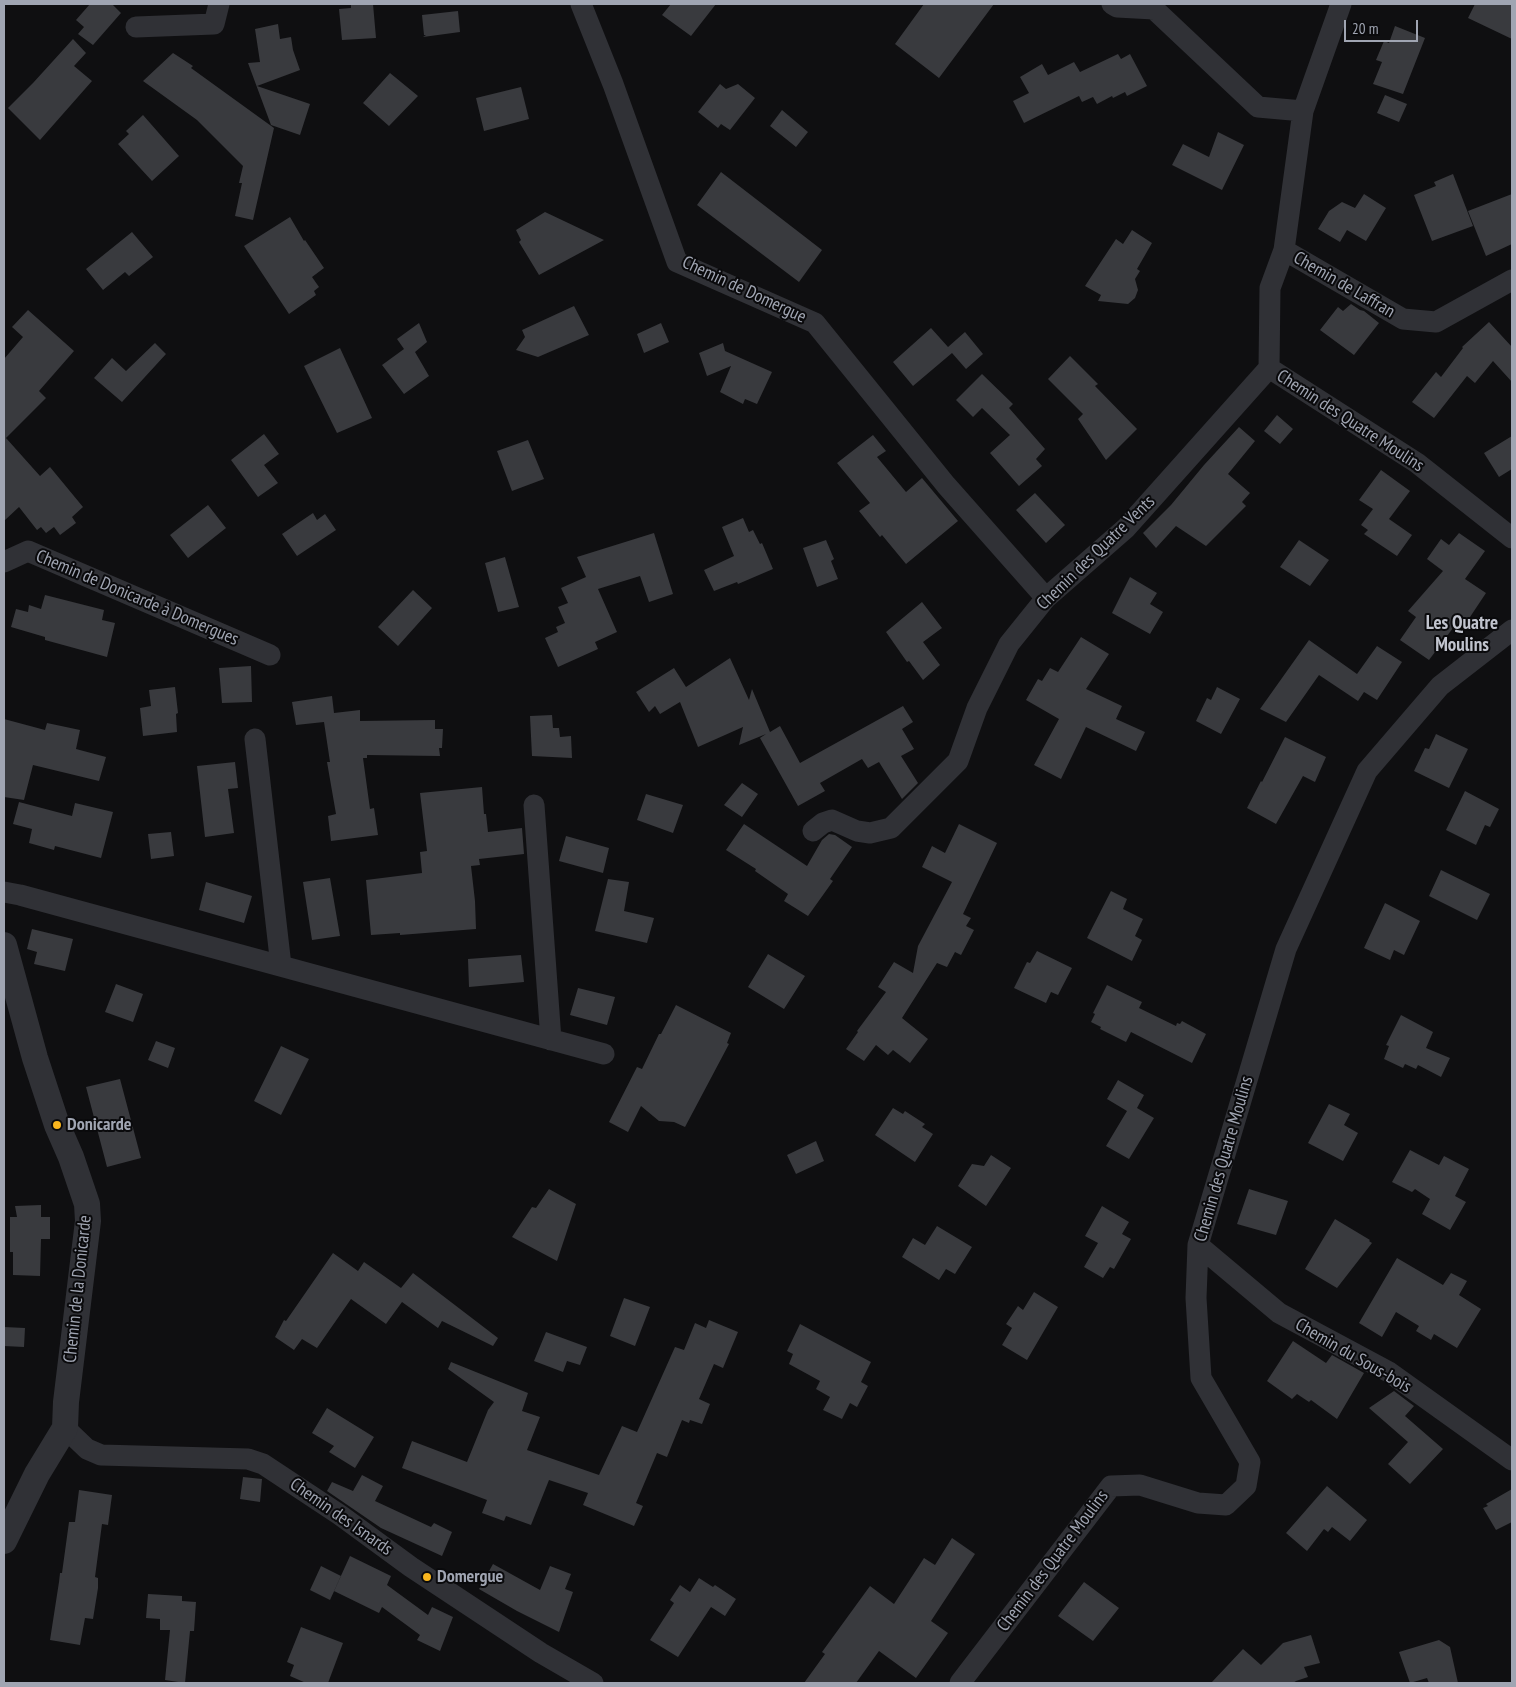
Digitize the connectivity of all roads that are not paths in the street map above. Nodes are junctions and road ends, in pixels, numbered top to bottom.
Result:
1 (219, 4) edge
2 (581, 4) edge
3 (1112, 4) edge
4 (1341, 4) edge
5 (136, 27) dead end
6 (1303, 111) junction
7 (1284, 250) junction
8 (1512, 280) edge
9 (1269, 368) junction
10 (1512, 538) edge
11 (4, 562) edge
12 (1046, 598) junction
13 (1512, 630) edge
14 (270, 655) dead end
15 (256, 739) dead end
16 (534, 805) dead end
17 (812, 831) dead end
18 (4, 892) edge
19 (4, 945) edge
20 (281, 966) junction
21 (551, 1040) junction
22 (604, 1054) dead end
23 (1198, 1245) junction
24 (65, 1428) junction
25 (1512, 1460) edge
26 (4, 1540) edge
27 (593, 1683) edge
28 (960, 1683) edge

1 - 5 street
2 - 12 street, Chemin de Domergue
3 - 6 street
4 - 6 street, Chemin des Quatre Moulins
6 - 7 street, Chemin des Quatre Moulins
7 - 8 street, Chemin de Laffran
7 - 9 street, Chemin des Quatre Moulins
9 - 10 street, Chemin des Quatre Moulins
9 - 12 street, Chemin des Quatre Vents
11 - 14 street, Chemin de Donicarde à Domergues
12 - 17 street, Chemin des Quatre Vents
13 - 23 street, Chemin des Quatre Moulins
15 - 20 street
16 - 21 street
18 - 20 street
19 - 24 street, Chemin de la Donicarde
20 - 21 street
21 - 22 street
23 - 25 street, Chemin du Sous-bois
23 - 28 street, Chemin des Quatre Moulins
24 - 26 street, Chemin de la Donicarde
24 - 27 street, Chemin des Isnards

